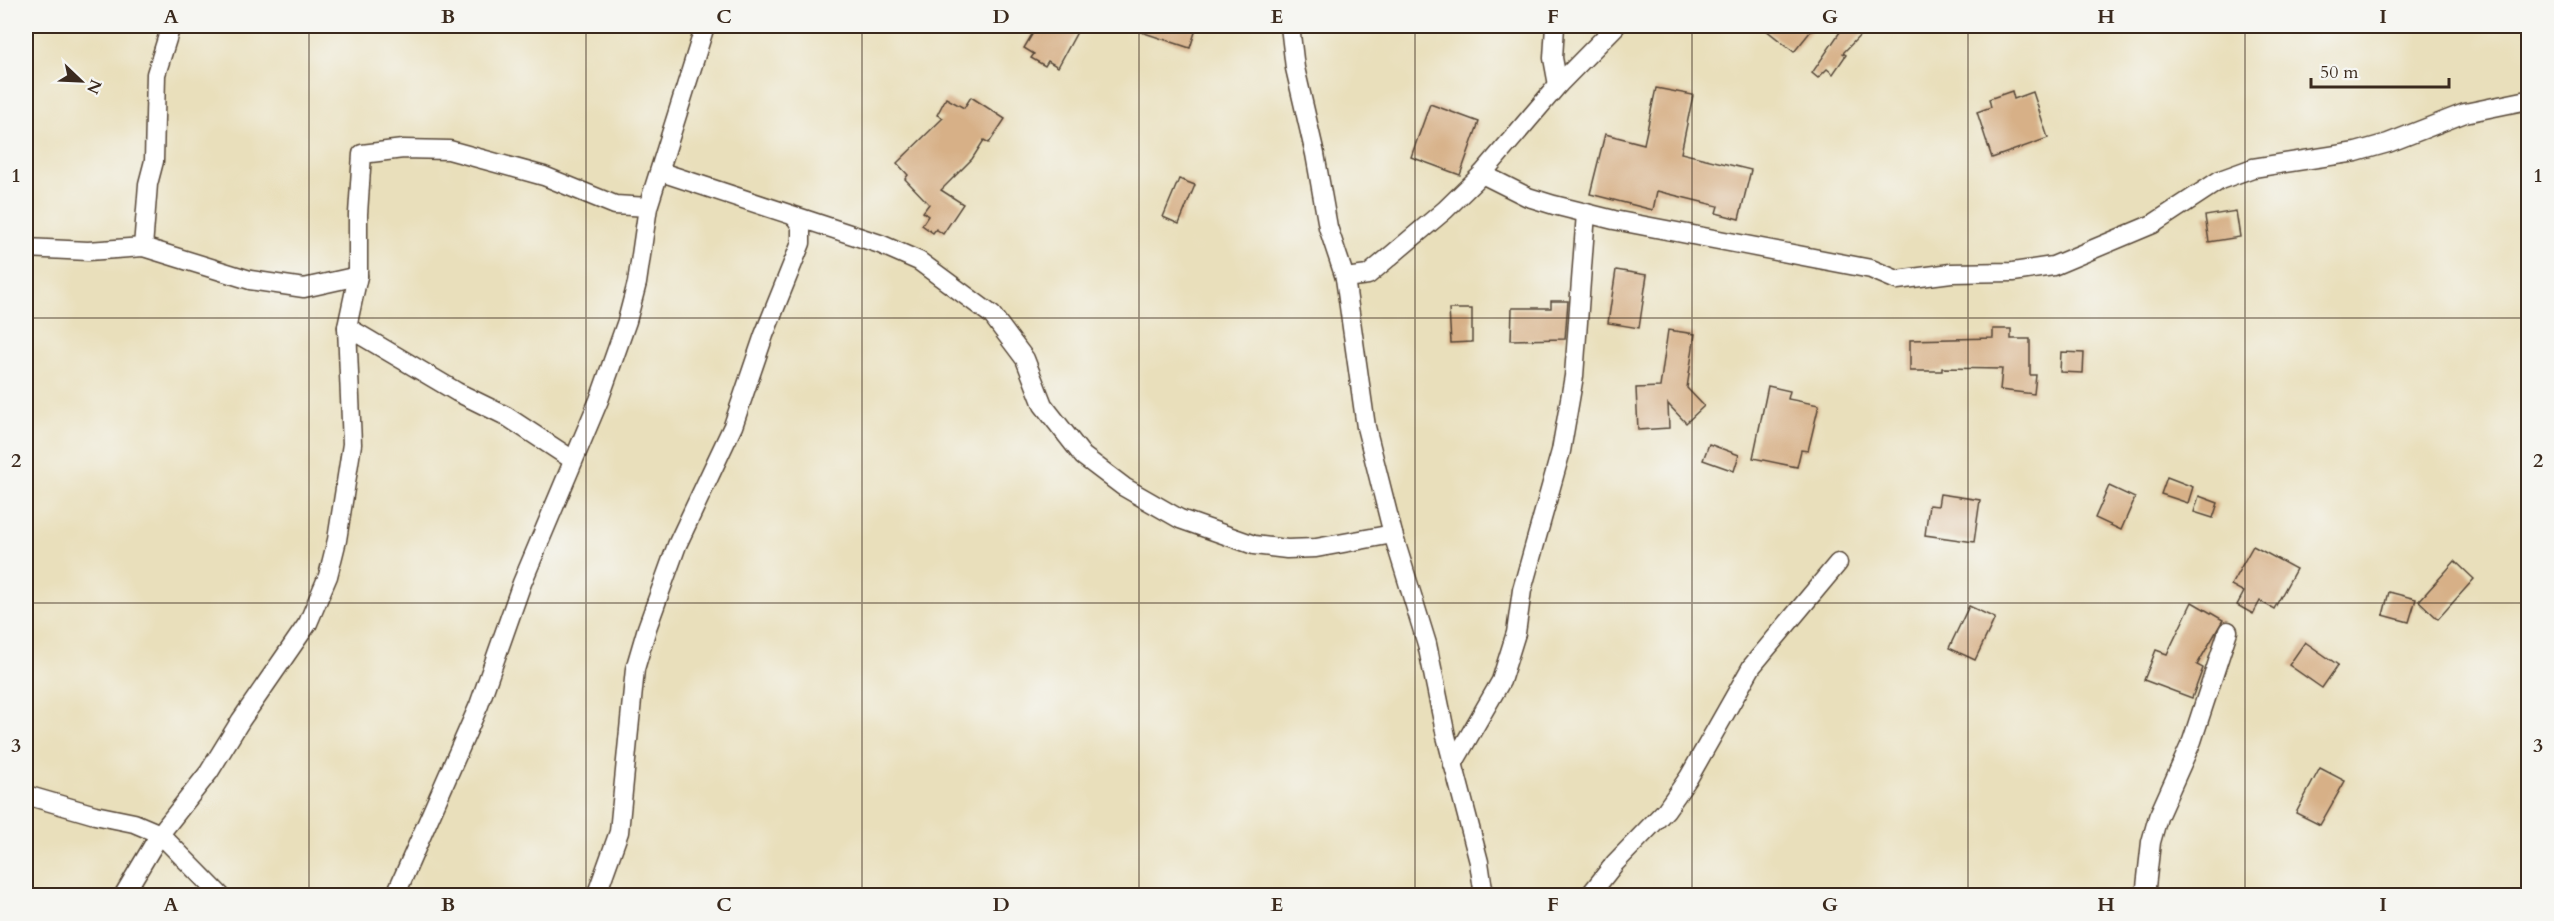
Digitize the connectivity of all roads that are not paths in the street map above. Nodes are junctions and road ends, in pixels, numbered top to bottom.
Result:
1 (171, 26) edge
2 (705, 26) edge
3 (1290, 26) edge
4 (1555, 26) edge
5 (1616, 26) edge
6 (1558, 85) junction
7 (2529, 100) edge
8 (661, 172) junction
9 (1482, 174) junction
10 (648, 207) junction
11 (1586, 213) junction
12 (795, 217) junction
13 (143, 247) junction
14 (26, 248) edge
15 (358, 276) junction
16 (1345, 279) junction
17 (347, 327) junction
18 (573, 460) junction
19 (1394, 534) junction
20 (1838, 563) dead end
21 (2228, 632) dead end
22 (1453, 764) junction
23 (26, 795) edge
24 (160, 834) junction
25 (123, 896) edge
26 (221, 896) edge
27 (395, 896) edge
28 (596, 896) edge
29 (1484, 896) edge
30 (1589, 896) edge
31 (2145, 896) edge

1 - 13 street
2 - 8 street
3 - 16 street
4 - 6 street
5 - 6 street
6 - 9 street
7 - 11 street
8 - 10 street
8 - 12 street
9 - 11 street
9 - 16 street
10 - 15 street
10 - 18 street
11 - 22 street
12 - 19 street
12 - 28 street
13 - 14 street
13 - 15 street
15 - 17 street
16 - 19 street
17 - 18 street
17 - 24 street
18 - 27 street
19 - 22 street
20 - 30 street
21 - 31 street
22 - 29 street
23 - 24 street
24 - 25 street
24 - 26 street

